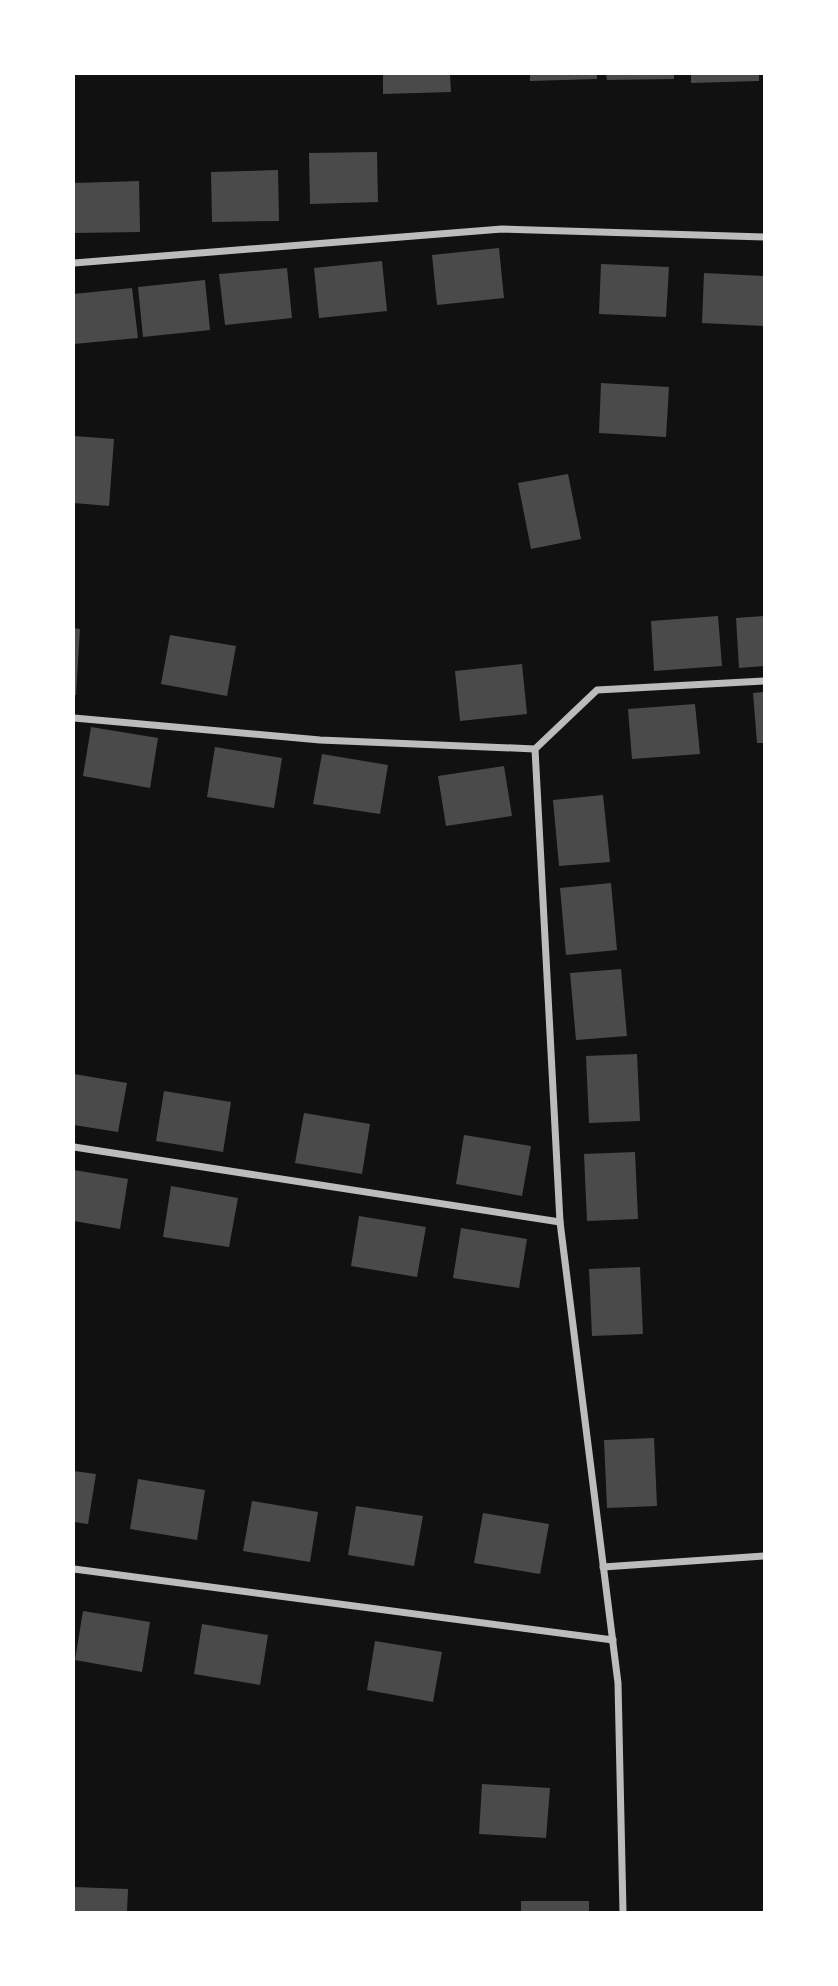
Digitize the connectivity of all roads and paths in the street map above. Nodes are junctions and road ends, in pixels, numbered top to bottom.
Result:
1 (765, 237) edge
2 (74, 263) edge
3 (765, 681) edge
4 (74, 718) edge
5 (535, 749) junction
6 (74, 1147) edge
7 (560, 1222) junction
8 (765, 1556) edge
9 (603, 1567) junction
10 (74, 1569) edge
11 (613, 1640) junction
12 (623, 1913) edge

1 - 2 street
3 - 5 street
4 - 5 street
5 - 7 street
6 - 7 street
7 - 9 street
8 - 9 street
9 - 11 street
10 - 11 street
11 - 12 street

